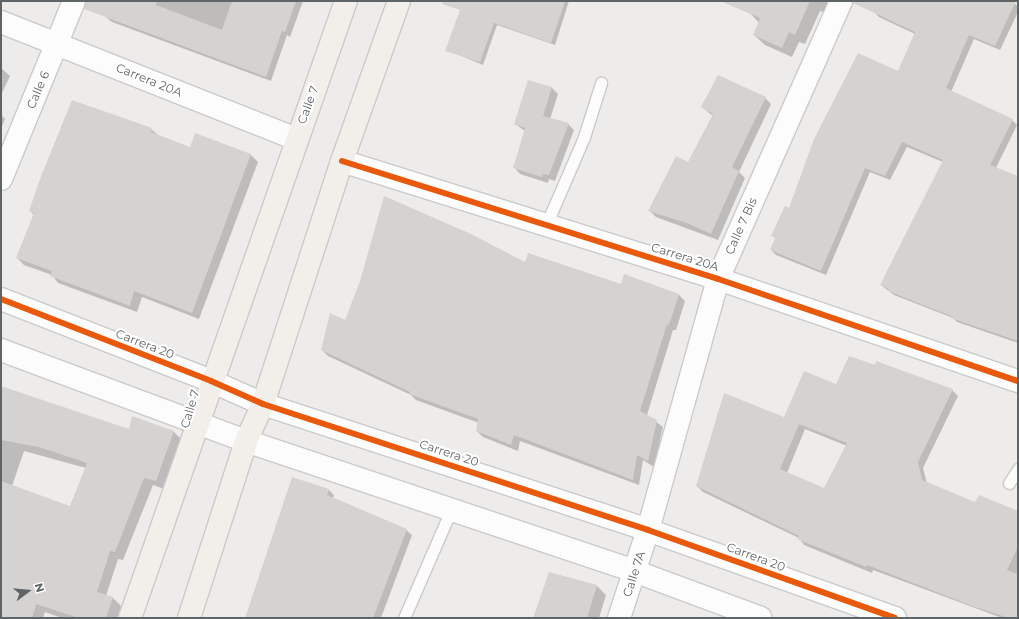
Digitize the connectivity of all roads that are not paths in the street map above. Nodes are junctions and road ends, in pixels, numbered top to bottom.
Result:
1 (74, 1) edge
2 (346, 1) edge
3 (399, 1) edge
4 (841, 1) edge
5 (1, 22) edge
6 (58, 43) junction
7 (601, 83) dead end
8 (296, 139) junction
9 (342, 161) junction
10 (1, 179) edge
11 (546, 225) junction
12 (718, 279) junction
13 (1, 299) edge
14 (1, 350) edge
15 (211, 381) junction
16 (1018, 381) edge
17 (263, 404) junction
18 (198, 424) junction
19 (246, 441) junction
20 (1018, 469) edge
21 (1009, 483) dead end
22 (451, 510) junction
23 (648, 530) junction
24 (634, 571) junction
25 (130, 618) edge
26 (189, 618) edge
27 (404, 618) edge
28 (619, 618) edge
29 (761, 618) edge
30 (895, 618) edge

1 - 6 street, Calle 6
2 - 8 main road, Calle 7
3 - 9 main road
4 - 12 street, Calle 7 Bis
5 - 6 street, Carrera 20A
6 - 8 street, Carrera 20A
6 - 10 street, Calle 6
7 - 11 lane
8 - 15 main road, Calle 7
9 - 11 street, Carrera 20A
9 - 17 main road
11 - 12 street, Carrera 20A
12 - 16 street, Carrera 20A
12 - 23 street, Calle 7 Bis
13 - 15 street, Carrera 20
14 - 18 street
15 - 17 street, Carrera 20
15 - 18 main road, Calle 7
17 - 19 main road
17 - 23 street, Carrera 20
18 - 19 street
18 - 25 main road, Calle 7
19 - 22 street
19 - 26 main road
20 - 21 lane
22 - 24 street
22 - 27 lane
23 - 24 street, Calle 7A
23 - 30 street, Carrera 20
24 - 28 street, Calle 7A
24 - 29 street

